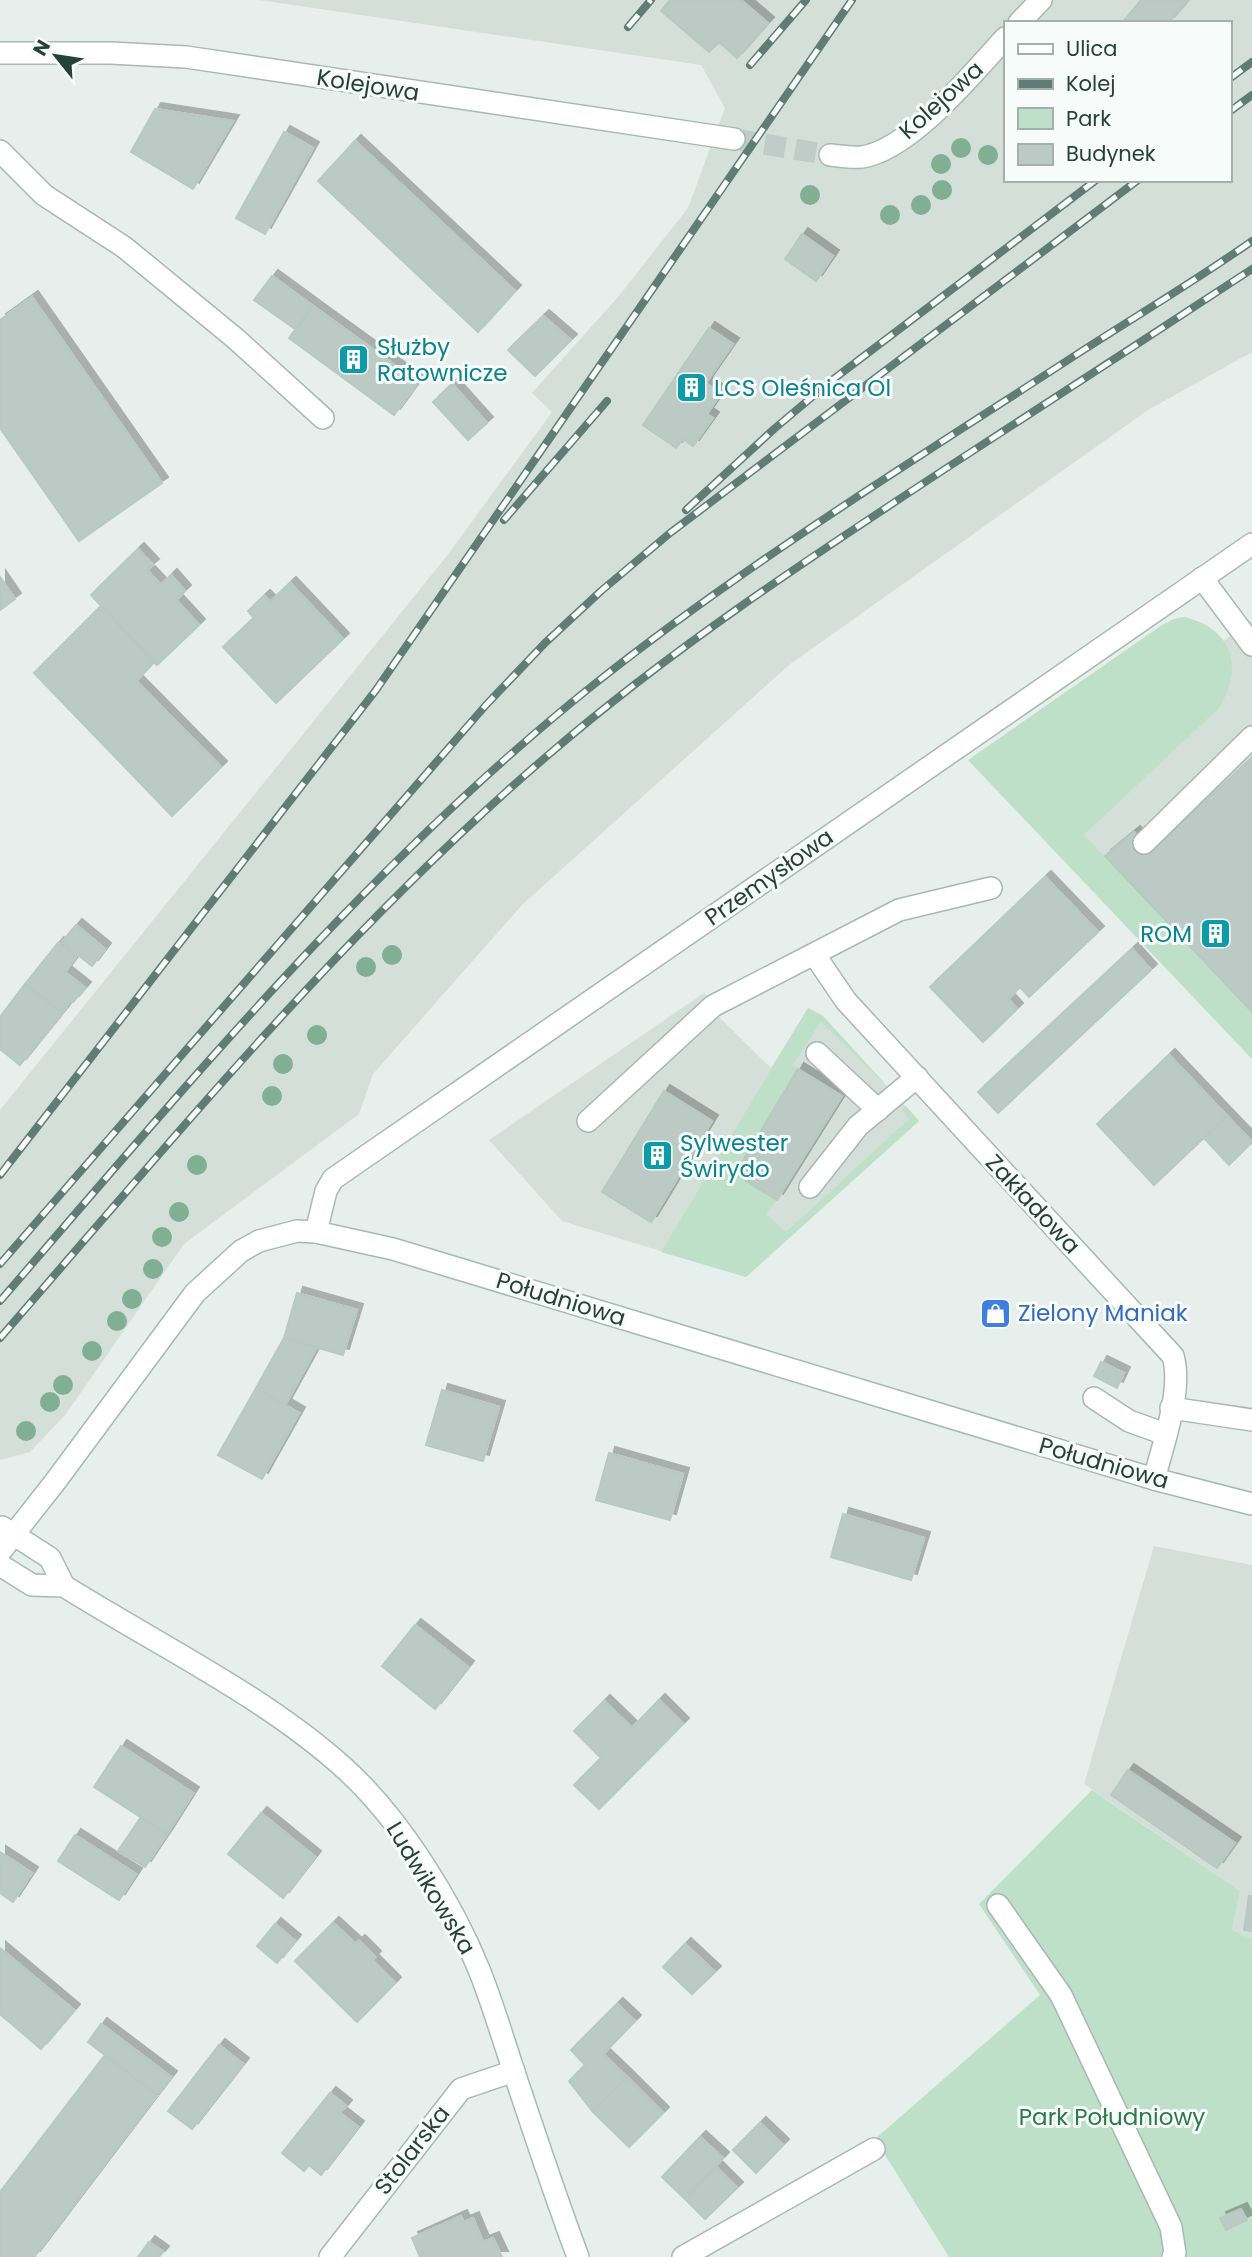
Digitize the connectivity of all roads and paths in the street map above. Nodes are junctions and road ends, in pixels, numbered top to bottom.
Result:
1 (1041, 0) edge
2 (1021, 21) edge
3 (1004, 39) edge
4 (0, 52) edge
5 (734, 139) tunnel mouth
6 (0, 151) edge
7 (830, 155) tunnel mouth
8 (323, 418) dead end
9 (1252, 544) edge
10 (1202, 578) junction
11 (1252, 645) edge
12 (1252, 737) edge
13 (1144, 843) dead end
14 (991, 888) dead end
15 (814, 954) junction
16 (817, 1053) dead end
17 (917, 1077) junction
18 (878, 1110) junction
19 (588, 1121) dead end
20 (810, 1187) dead end
21 (316, 1232) junction
22 (1094, 1398) dead end
23 (1171, 1408) junction
24 (1252, 1420) edge
25 (1165, 1434) junction
26 (1154, 1479) junction
27 (1252, 1504) edge
28 (6, 1530) edge
29 (0, 1552) edge
30 (0, 1565) edge
31 (64, 1586) junction
32 (998, 1905) dead end
33 (514, 2071) junction
34 (874, 2149) dead end
35 (330, 2257) edge
36 (578, 2257) edge
37 (683, 2257) edge
38 (1173, 2257) edge

1 - 2 street
3 - 7 street, Kolejowa
4 - 5 street, Kolejowa
6 - 8 street
9 - 10 street, Przemysłowa
10 - 11 street
10 - 21 street, Przemysłowa
12 - 13 street
14 - 15 street
15 - 17 street, Zakładowa
15 - 19 street
16 - 18 street
17 - 18 street
17 - 23 street, Zakładowa
18 - 20 street
21 - 26 street, Południowa
21 - 28 street, Południowa
22 - 25 street
23 - 24 street
23 - 25 street, Zakładowa
25 - 26 street, Zakładowa
26 - 27 street, Południowa
28 - 29 street, Południowa
28 - 31 street, Ludwikowska
30 - 31 street, Ludwikowska
31 - 33 street, Ludwikowska
32 - 38 street
33 - 35 street, Stolarska
33 - 36 street, Ludwikowska
34 - 37 street

